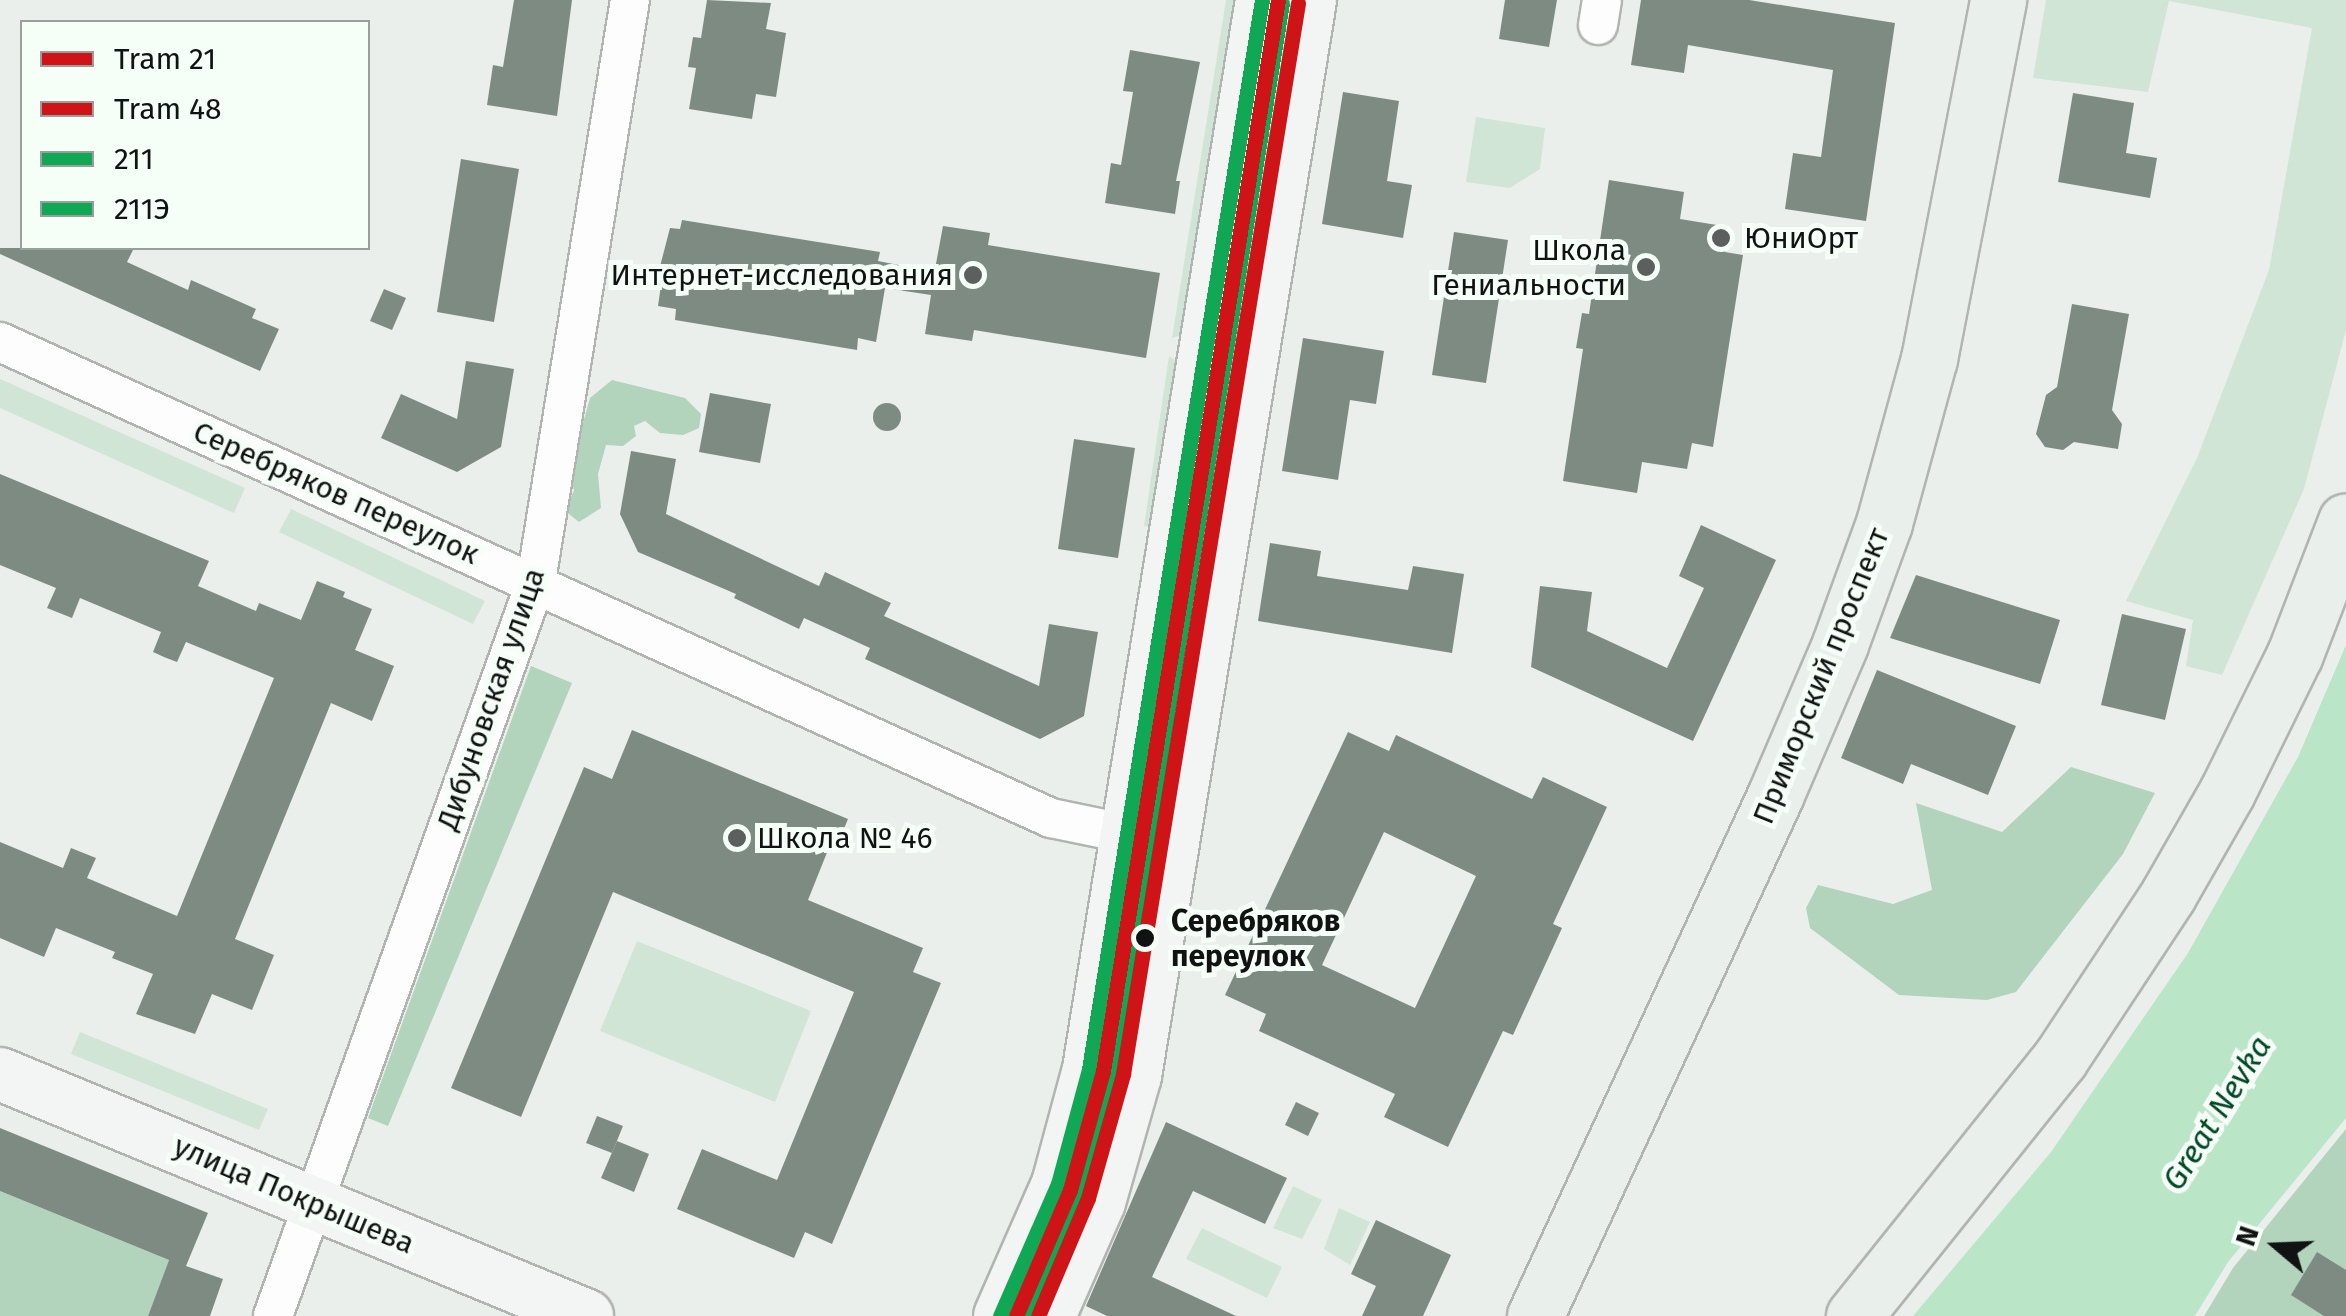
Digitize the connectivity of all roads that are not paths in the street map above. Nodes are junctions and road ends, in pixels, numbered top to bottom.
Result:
1 (630, 0) edge
2 (1262, 0) edge
3 (1310, 0) edge
4 (1998, 0) edge
5 (0, 342) edge
6 (2346, 521) edge
7 (536, 581) junction
8 (1150, 838) junction
9 (0, 1074) edge
10 (314, 1203) junction
11 (273, 1316) edge
12 (588, 1316) edge
13 (1000, 1316) edge
14 (1049, 1316) edge
15 (1534, 1316) edge
16 (1854, 1316) edge

1 - 7 street, Дибуновская улица
2 - 8 main road
3 - 8 main road
4 - 15 main road, Приморский проспект
5 - 7 street, Серебряков переулок
6 - 16 main road
7 - 8 street, Серебряков переулок
7 - 10 street, Дибуновская улица
8 - 13 main road
8 - 14 main road
9 - 10 main road, улица Покрышева
10 - 11 street, Дибуновская улица
10 - 12 main road, улица Покрышева

